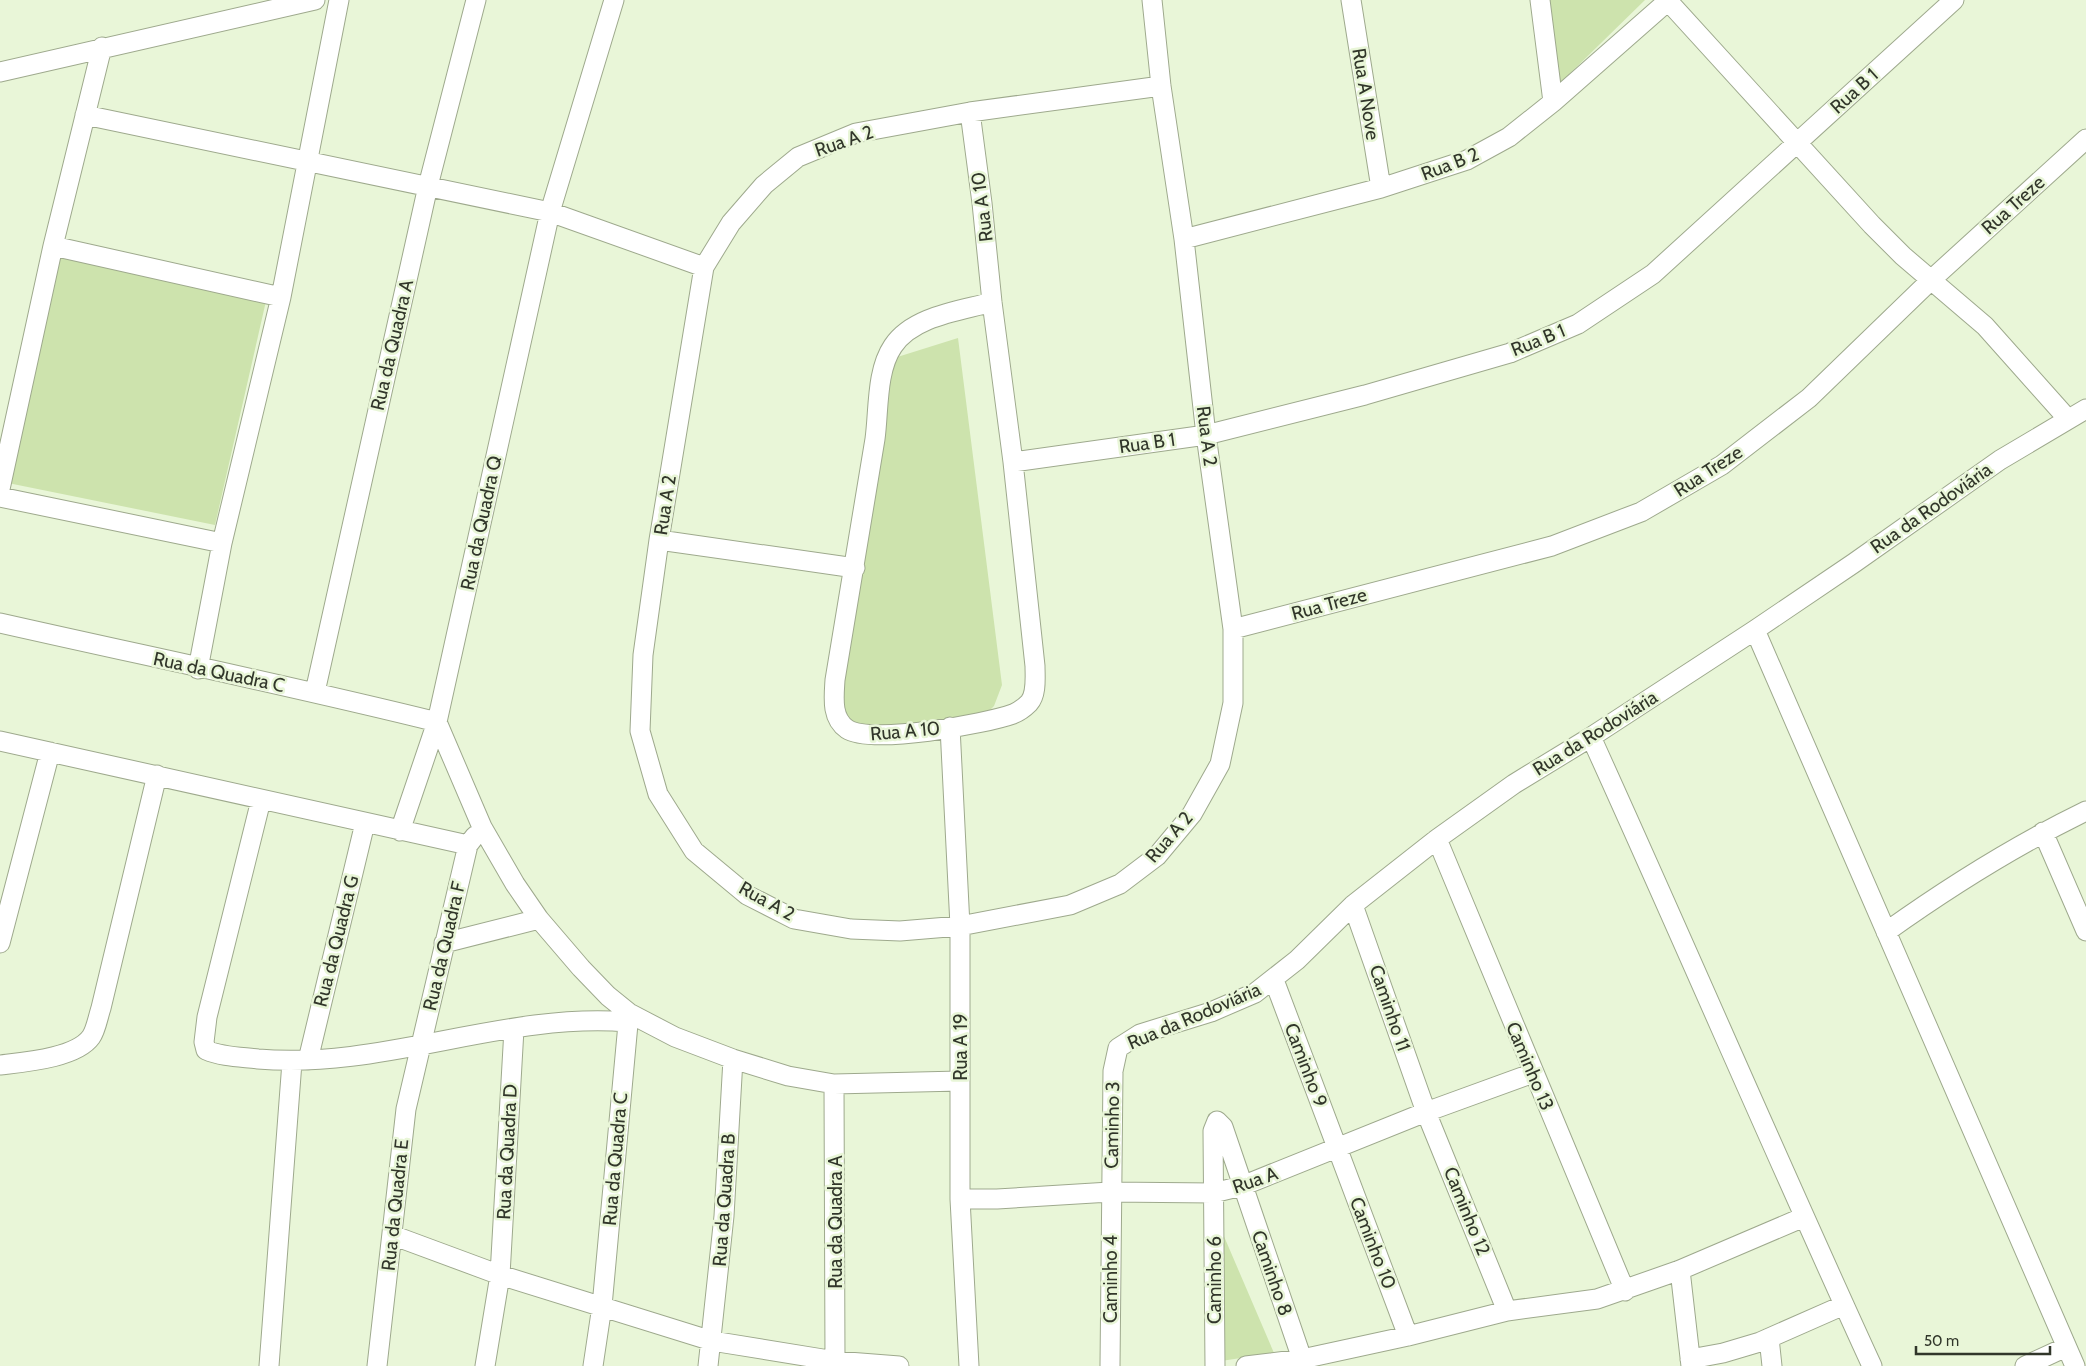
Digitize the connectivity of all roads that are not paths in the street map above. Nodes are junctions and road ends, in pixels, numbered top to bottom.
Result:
1 (315, 0) edge
2 (339, 0) edge
3 (476, 0) edge
4 (614, 0) edge
5 (1152, 0) edge
6 (1351, 0) edge
7 (1540, 0) edge
8 (1669, 0) edge
9 (1954, 0) edge
10 (102, 48) junction
11 (0, 72) edge
12 (1161, 86) junction
13 (1553, 102) junction
14 (970, 112) junction
15 (85, 115) junction
16 (2086, 139) edge
17 (1796, 143) junction
18 (307, 162) junction
19 (428, 186) junction
20 (1381, 188) junction
21 (550, 212) junction
22 (1184, 239) junction
23 (53, 246) junction
24 (704, 267) junction
25 (1930, 280) junction
26 (281, 297) junction
27 (992, 302) junction
28 (2086, 409) edge
29 (2067, 418) junction
30 (1206, 435) junction
31 (1014, 462) junction
32 (0, 489) edge
33 (0, 496) edge
34 (659, 540) junction
35 (222, 543) junction
36 (855, 568) junction
37 (0, 623) edge
38 (1233, 629) junction
39 (1755, 630) junction
40 (198, 669) junction
41 (314, 692) junction
42 (437, 722) junction
43 (950, 727) junction
44 (1591, 737) junction
45 (0, 741) edge
46 (50, 752) junction
47 (157, 775) junction
48 (261, 800) junction
49 (2086, 811) edge
50 (365, 823) junction
51 (482, 827) junction
52 (400, 831) junction
53 (2043, 832) junction
54 (1437, 839) junction
55 (468, 845) junction
56 (1354, 904) junction
57 (539, 919) junction
58 (960, 926) junction
59 (2086, 931) edge
60 (1886, 932) junction
61 (0, 943) edge
62 (444, 943) junction
63 (1274, 980) junction
64 (628, 1017) junction
65 (514, 1029) junction
66 (422, 1046) junction
67 (1114, 1058) joint
68 (733, 1059) junction
69 (300, 1061) junction
70 (0, 1065) edge
71 (1532, 1073) junction
72 (960, 1081) junction
73 (834, 1084) junction
74 (1426, 1112) junction
75 (1217, 1121) joint
76 (1338, 1149) junction
77 (1242, 1186) junction
78 (1110, 1192) junction
79 (1214, 1194) junction
80 (960, 1199) junction
81 (1804, 1218) junction
82 (392, 1235) junction
83 (1680, 1270) junction
84 (500, 1275) junction
85 (1625, 1291) junction
86 (1844, 1305) junction
87 (602, 1306) junction
88 (1507, 1311) junction
89 (1408, 1336) junction
90 (1769, 1338) junction
91 (712, 1341) junction
92 (2066, 1347) junction
93 (1302, 1359) junction
94 (835, 1361) junction
95 (1690, 1362) edge
96 (268, 1366) edge
97 (377, 1366) edge
98 (486, 1366) edge
99 (593, 1366) edge
100 (708, 1366) edge
101 (899, 1366) edge
102 (969, 1366) edge
103 (1110, 1366) edge
104 (1215, 1366) edge
105 (1246, 1366) edge
106 (1772, 1366) edge
107 (1872, 1366) edge
108 (2025, 1366) edge
109 (2074, 1366) edge

1 - 10 street
2 - 18 street
3 - 19 street, Rua da Quadra A
4 - 21 street, Rua da Quadra Q
5 - 12 street, Rua A 2
6 - 20 street, Rua A Nove
7 - 13 street
8 - 13 street, Rua B 2
8 - 17 street
9 - 17 street, Rua B 1
10 - 11 street
10 - 15 street
12 - 14 street, Rua A 2
12 - 22 street, Rua A 2
13 - 20 street, Rua B 2
14 - 24 street, Rua A 2
14 - 27 street, Rua A 10
15 - 18 street
15 - 23 street
16 - 25 street, Rua Treze
17 - 25 street
17 - 30 street, Rua B 1
18 - 19 street
18 - 26 street
19 - 21 street
19 - 41 street, Rua da Quadra A
20 - 22 street, Rua B 2
21 - 24 street
21 - 42 street, Rua da Quadra Q
22 - 30 street, Rua A 2
23 - 26 street
23 - 32 street
24 - 34 street, Rua A 2
25 - 29 street
25 - 38 street, Rua Treze
26 - 35 street
27 - 31 street, Rua A 10
27 - 36 street, Rua A 10
28 - 29 street, Rua da Rodoviária
29 - 39 street, Rua da Rodoviária
30 - 31 street, Rua B 1
30 - 38 street, Rua A 2
31 - 43 street, Rua A 10
33 - 35 street
34 - 36 street
34 - 58 street, Rua A 2
35 - 40 street
36 - 43 street, Rua A 10
37 - 40 street, Rua da Quadra C
38 - 58 street, Rua A 2
39 - 44 street, Rua da Rodoviária
39 - 60 street
40 - 41 street, Rua da Quadra C
41 - 42 street, Rua da Quadra C
42 - 51 street
42 - 52 street, Rua da Quadra Q
43 - 58 street, Rua A 19
44 - 54 street, Rua da Rodoviária
44 - 81 street
45 - 46 street
46 - 47 street
46 - 61 street
47 - 48 street
47 - 70 street
48 - 50 street
48 - 69 street
49 - 53 street
50 - 52 street
50 - 69 street, Rua da Quadra G
51 - 55 street
51 - 57 street
52 - 55 street
53 - 59 street
53 - 60 street
54 - 56 street, Rua da Rodoviária
54 - 71 street, Caminho 13
55 - 62 street, Rua da Quadra F
56 - 63 street, Rua da Rodoviária
56 - 74 street, Caminho 11
57 - 62 street
57 - 64 street
58 - 72 street, Rua A 19
60 - 92 street
62 - 66 street, Rua da Quadra F
63 - 67 street, Rua da Rodoviária
63 - 76 street, Caminho 9
64 - 65 street
64 - 68 street
64 - 87 street, Rua da Quadra C
65 - 66 street
65 - 84 street, Rua da Quadra D
66 - 69 street
66 - 82 street, Rua da Quadra E
67 - 78 street, Caminho 3
68 - 73 street
68 - 91 street, Rua da Quadra B
69 - 96 street, Rua da Quadra G
71 - 74 street, Rua A
71 - 85 street, Caminho 13
72 - 73 street
72 - 80 street, Rua A 19
73 - 94 street, Rua da Quadra A
74 - 76 street, Rua A
74 - 88 street, Caminho 12
75 - 77 street, Caminho 8
75 - 79 street, Caminho 6
76 - 77 street, Rua A
76 - 89 street, Caminho 10
77 - 79 street, Rua A
77 - 93 street, Caminho 8
78 - 79 street, Rua A
78 - 80 street, Rua A
78 - 103 street, Caminho 4
79 - 104 street, Caminho 6
80 - 102 street, Rua A 19
81 - 83 street
81 - 86 street
82 - 84 street
82 - 97 street, Rua da Quadra E
83 - 85 street
83 - 95 street
84 - 87 street
84 - 98 street, Rua da Quadra D
85 - 88 street
86 - 90 street
86 - 107 street
87 - 91 street
87 - 99 street, Rua da Quadra C
88 - 89 street
89 - 93 street
90 - 95 street
90 - 106 street
91 - 94 street
91 - 100 street, Rua da Quadra B
92 - 108 street
92 - 109 street
93 - 105 street
94 - 101 street

